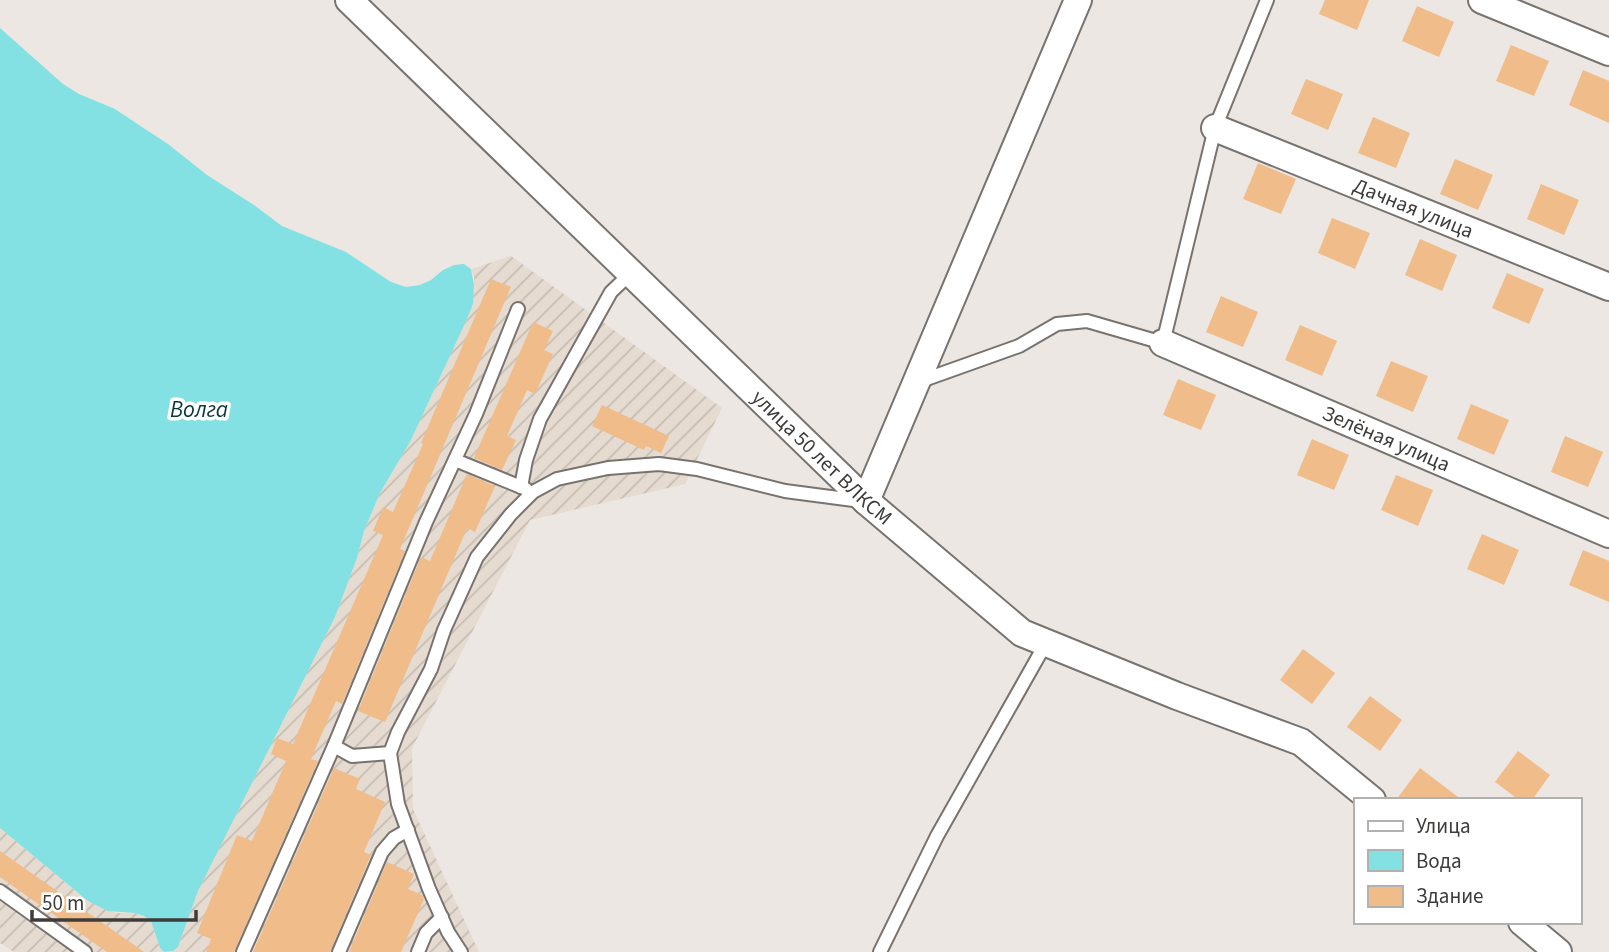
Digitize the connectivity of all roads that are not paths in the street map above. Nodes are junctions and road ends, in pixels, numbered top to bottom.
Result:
1 (349, 0) edge
2 (1078, 0) edge
3 (1267, 0) edge
4 (1482, 0) edge
5 (1609, 52) edge
6 (1216, 128) junction
7 (631, 273) junction
8 (1609, 287) edge
9 (518, 309) dead end
10 (1163, 343) junction
11 (915, 384) junction
12 (455, 460) junction
13 (527, 490) junction
14 (866, 501) junction
15 (1609, 534) edge
16 (1046, 643) junction
17 (334, 746) junction
18 (390, 753) junction
19 (1370, 798) edge
20 (408, 830) junction
21 (0, 891) edge
22 (442, 917) junction
23 (1523, 924) edge
24 (85, 952) edge
25 (243, 952) edge
26 (338, 952) edge
27 (418, 952) edge
28 (461, 952) edge
29 (880, 952) edge
30 (1558, 952) edge

1 - 7 street, улица 50 лет ВЛКСМ
2 - 11 street
3 - 6 lane
4 - 5 street
6 - 8 street, Дачная улица
6 - 10 lane
7 - 13 lane
7 - 14 street, улица 50 лет ВЛКСМ
9 - 12 lane
10 - 11 lane
10 - 15 street, Зелёная улица
11 - 14 street
12 - 13 lane
12 - 17 lane
13 - 14 lane
13 - 18 lane
14 - 16 street, улица 50 лет ВЛКСМ
16 - 19 street, улица 50 лет ВЛКСМ
16 - 29 lane
17 - 18 lane
17 - 25 lane
18 - 20 lane
20 - 22 lane
20 - 26 lane
21 - 24 lane
22 - 27 lane
22 - 28 lane
23 - 30 street

